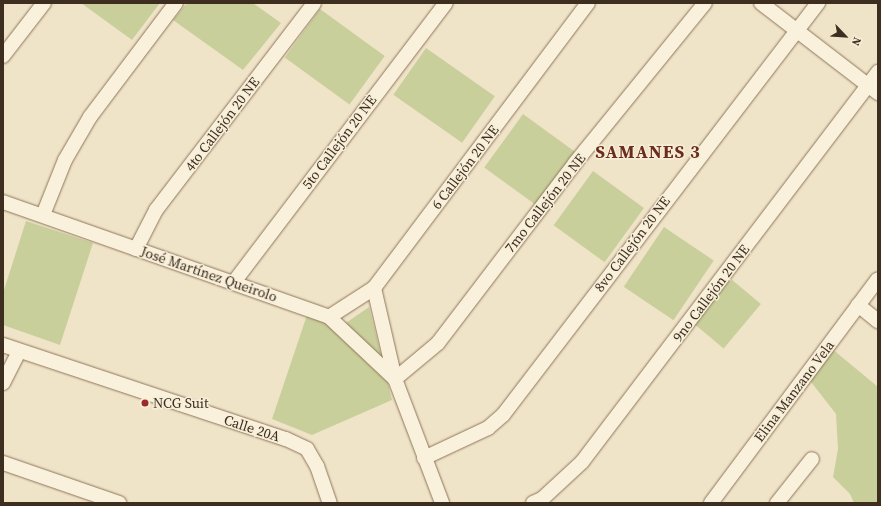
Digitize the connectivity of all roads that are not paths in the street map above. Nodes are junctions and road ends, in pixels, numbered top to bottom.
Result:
1 (44, 3) edge
2 (176, 3) edge
3 (314, 3) edge
4 (446, 3) edge
5 (588, 3) edge
6 (705, 3) edge
7 (761, 3) edge
8 (818, 3) edge
9 (796, 30) junction
10 (3, 56) edge
11 (878, 72) edge
12 (873, 89) edge
13 (3, 202) edge
14 (43, 215) junction
15 (136, 249) junction
16 (878, 279) edge
17 (234, 282) junction
18 (374, 288) junction
19 (858, 305) junction
20 (329, 317) junction
21 (878, 321) edge
22 (3, 345) edge
23 (19, 351) junction
24 (395, 379) junction
25 (3, 383) edge
26 (424, 458) junction
27 (812, 459) dead end
28 (3, 463) edge
29 (119, 503) edge
30 (330, 503) edge
31 (442, 503) edge
32 (533, 503) edge
33 (711, 503) edge
34 (777, 503) edge

1 - 10 street
2 - 14 street
3 - 15 street, 4to Callejón 20 NE
4 - 17 street, 5to Callejón 20 NE
5 - 18 street, 6 Callejón 20 NE
6 - 24 street, 7mo Callejón 20 NE
7 - 9 street
8 - 9 street, 8vo Callejón 20 NE
9 - 12 street
9 - 26 street, 8vo Callejón 20 NE
11 - 12 street, 9no Callejón 20 NE
12 - 32 street, 9no Callejón 20 NE
13 - 14 street, José Martínez Queirolo
14 - 15 street, José Martínez Queirolo
15 - 17 street, José Martínez Queirolo
16 - 19 street, Elina Manzano Vela
17 - 20 street, José Martínez Queirolo
18 - 20 street, 6 Callejón 20 NE
18 - 24 street, José Martínez Queirolo
19 - 21 street
19 - 33 street, Elina Manzano Vela
20 - 24 street, José Martínez Queirolo
22 - 23 street, Calle 20A
23 - 25 street
23 - 30 street, Calle 20A
24 - 26 street, José Martínez Queirolo
26 - 31 street, José Martínez Queirolo
27 - 34 street
28 - 29 street

